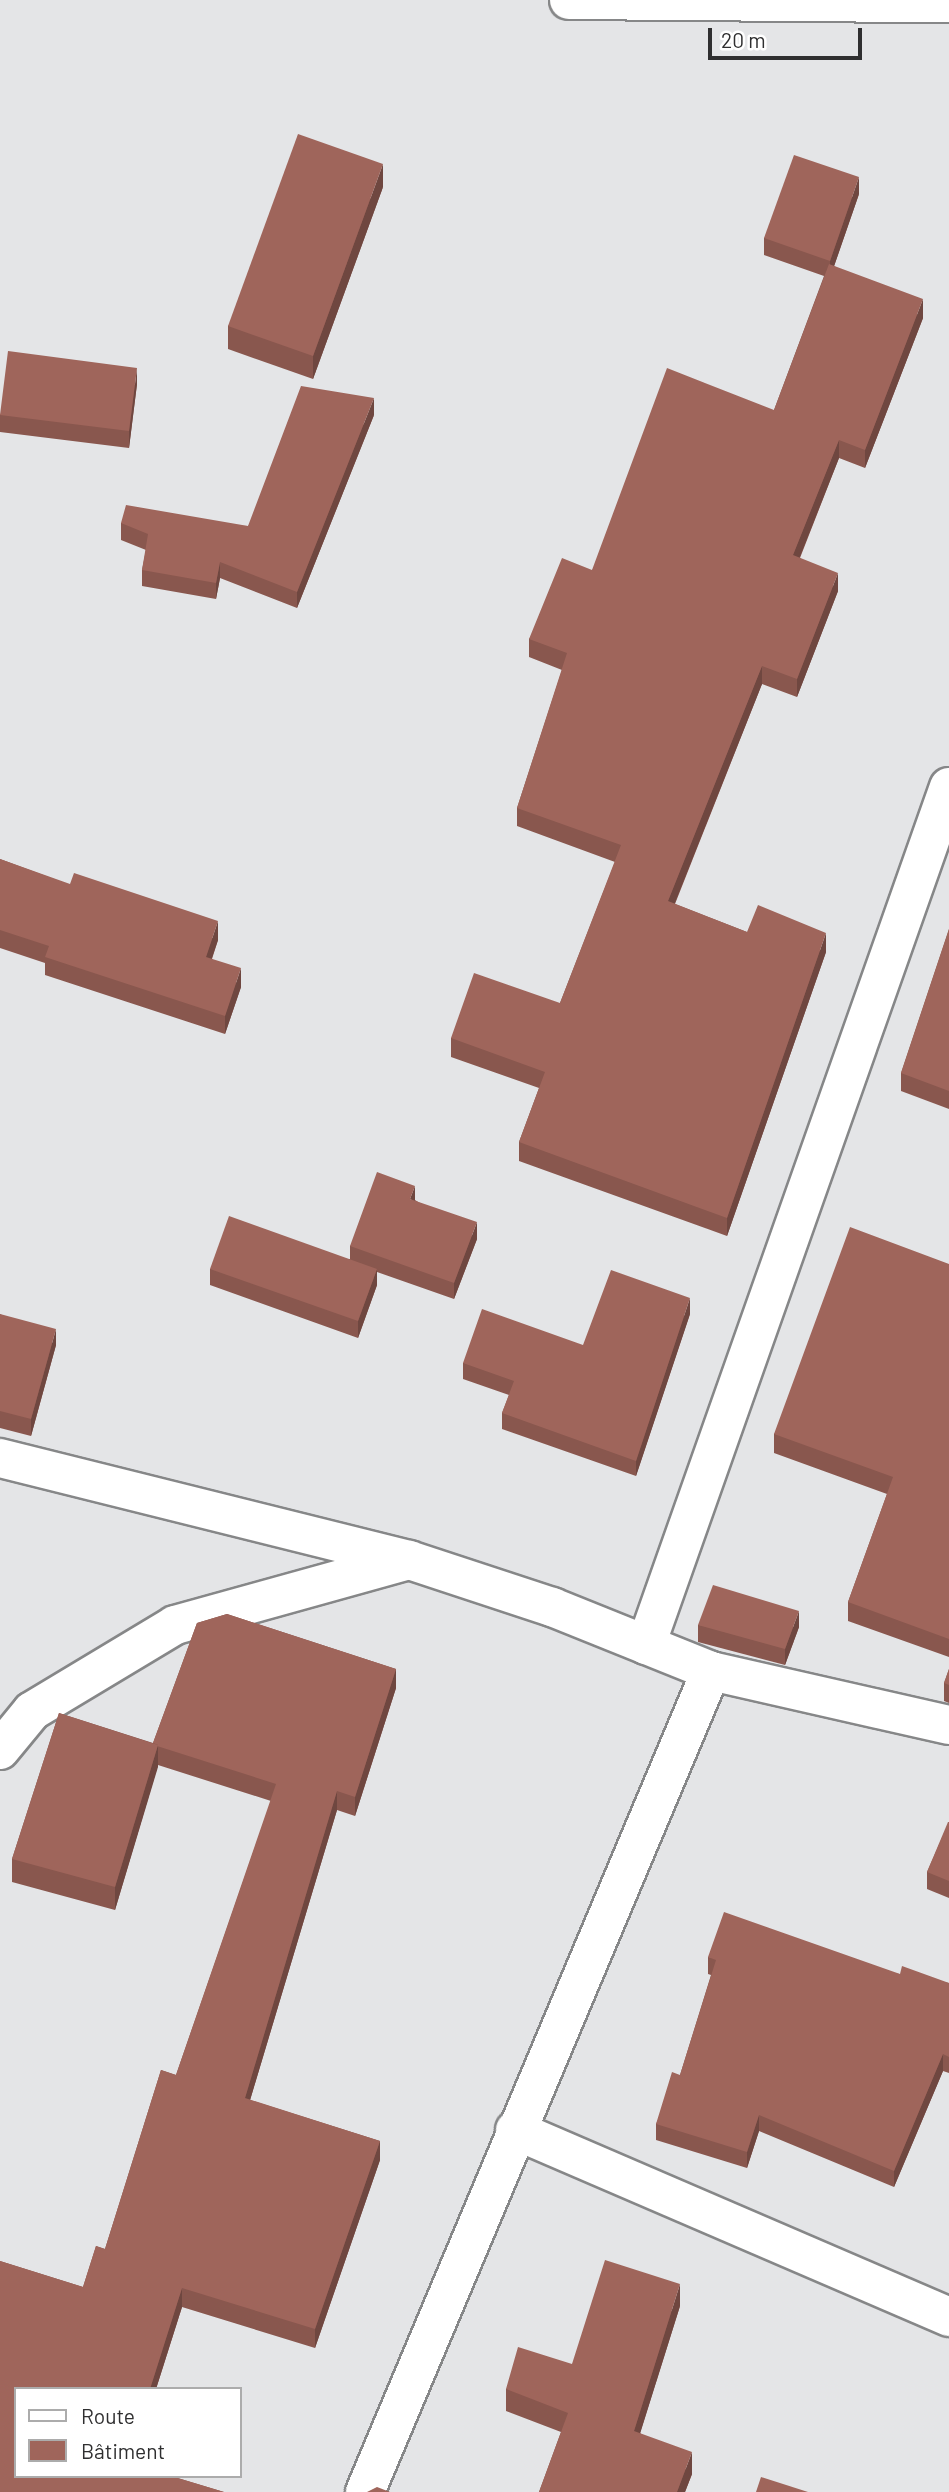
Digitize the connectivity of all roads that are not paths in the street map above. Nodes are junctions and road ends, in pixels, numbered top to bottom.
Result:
1 (569, 0) edge
2 (949, 3) edge
3 (949, 787) edge
4 (0, 1458) edge
5 (409, 1560) junction
6 (646, 1645) junction
7 (712, 1671) junction
8 (949, 1725) edge
9 (0, 1750) edge
10 (515, 2130) junction
11 (949, 2317) edge
12 (365, 2492) edge

1 - 2 street
3 - 6 street
4 - 5 street
5 - 6 street
5 - 9 street
6 - 7 street
7 - 8 street
7 - 10 street
10 - 11 street
10 - 12 street

